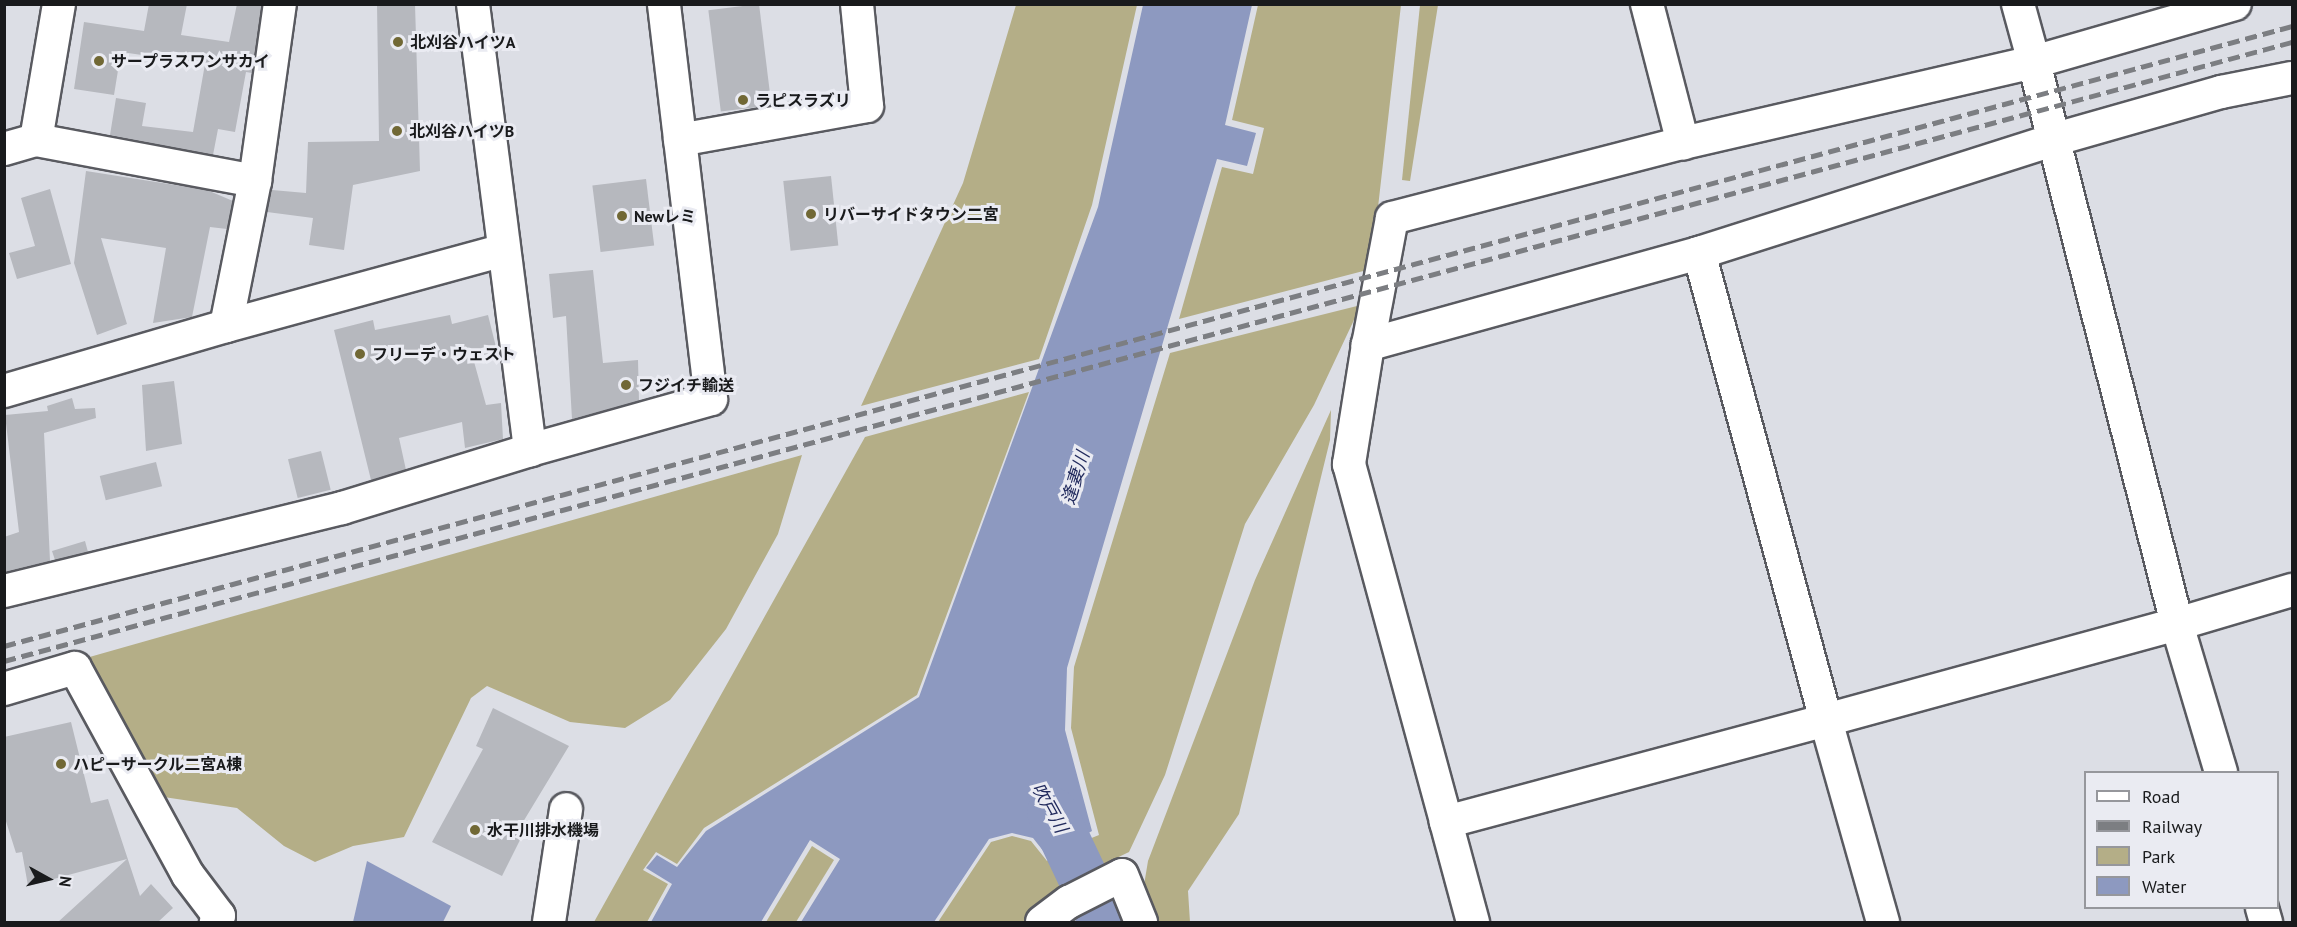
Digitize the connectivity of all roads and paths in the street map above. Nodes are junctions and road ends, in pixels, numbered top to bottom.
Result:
1 (59, 4) edge
2 (280, 4) edge
3 (473, 4) edge
4 (664, 4) edge
5 (856, 4) edge
6 (1647, 4) edge
7 (2018, 4) edge
8 (2235, 4) edge
9 (2034, 62) junction
10 (2292, 78) edge
11 (2056, 139) junction
12 (36, 140) junction
13 (680, 140) junction
14 (1683, 142) junction
15 (4, 149) edge
16 (255, 181) junction
17 (501, 251) junction
18 (1698, 253) junction
19 (226, 326) junction
20 (1368, 345) junction
21 (4, 391) edge
22 (530, 450) junction
23 (2292, 590) edge
24 (4, 591) edge
25 (2177, 624) junction
26 (4, 689) edge
27 (1826, 720) junction
28 (2221, 771) edge
29 (566, 809) dead end
30 (1446, 822) junction
31 (216, 922) edge
32 (549, 922) edge
33 (1042, 922) edge
34 (1141, 922) edge
35 (1473, 922) edge
36 (1883, 922) edge

1 - 12 street
2 - 16 street
3 - 17 street
4 - 13 street
5 - 13 street
6 - 14 street
7 - 9 street
8 - 9 street
9 - 11 street
9 - 14 street
10 - 11 street
11 - 18 street
11 - 25 street
12 - 15 street
12 - 16 street
13 - 22 street
14 - 20 street
16 - 19 street
17 - 19 street
17 - 22 street
18 - 20 street
18 - 27 street
19 - 21 street
20 - 30 street
22 - 24 street
23 - 25 street
25 - 27 street
25 - 28 street
26 - 31 street
27 - 30 street
27 - 36 street
29 - 32 street
30 - 35 street
33 - 34 street

